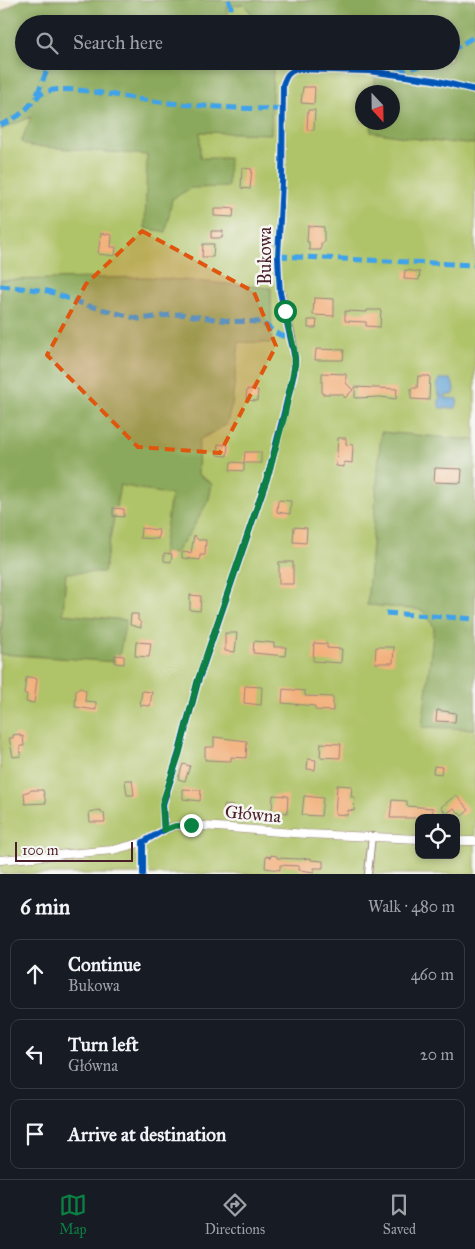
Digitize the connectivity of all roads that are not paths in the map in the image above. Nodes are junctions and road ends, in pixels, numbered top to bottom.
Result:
1 (294, 70) edge
2 (333, 70) edge
3 (369, 71) dead end
4 (164, 830) junction
5 (372, 836) junction
6 (415, 839) edge
7 (460, 840) edge
8 (143, 842) junction
9 (475, 842) edge
10 (0, 860) edge
11 (143, 874) edge
12 (368, 874) edge

1 - 4 street, Bukowa
2 - 3 street, Bukowa
4 - 5 street, Główna
4 - 8 street, Główna
5 - 6 street, Główna
5 - 12 street
7 - 9 street
8 - 10 street, Główna
8 - 11 street

